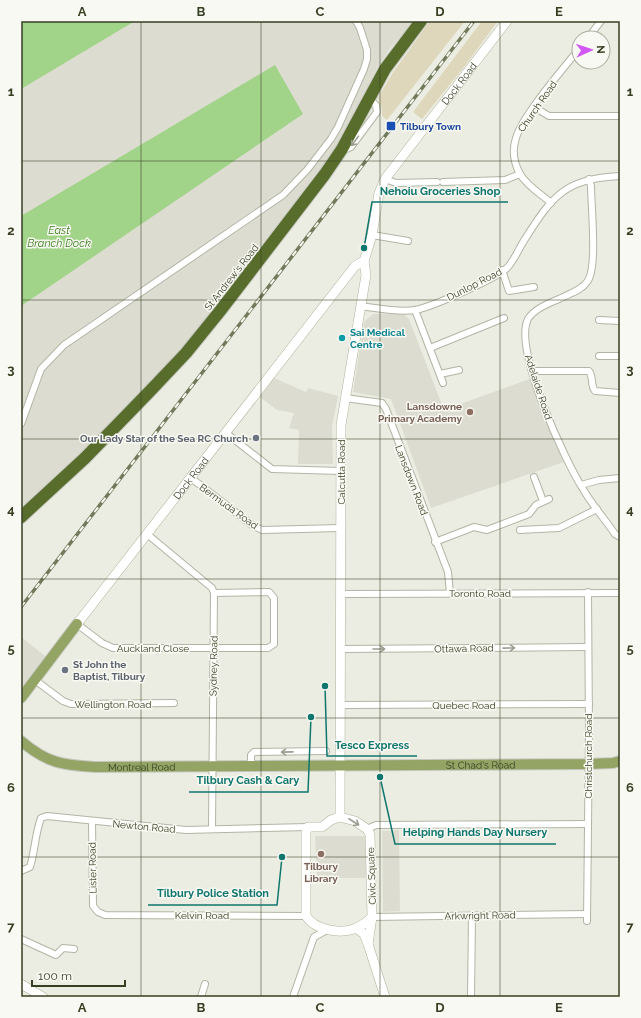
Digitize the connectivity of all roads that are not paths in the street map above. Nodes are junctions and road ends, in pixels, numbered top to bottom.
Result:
1 (356, 21) edge
2 (421, 21) edge
3 (507, 21) edge
4 (601, 21) edge
5 (594, 30) edge
6 (571, 59) edge
7 (534, 107) junction
8 (620, 116) edge
9 (520, 174) junction
10 (620, 176) edge
11 (589, 179) junction
12 (384, 181) junction
13 (551, 203) junction
14 (372, 235) junction
15 (408, 241) dead end
16 (364, 261) junction
17 (502, 270) junction
18 (534, 287) dead end
19 (360, 306) junction
20 (415, 310) junction
21 (504, 318) dead end
22 (599, 320) dead end
23 (620, 321) edge
24 (430, 348) junction
25 (599, 356) dead end
26 (620, 356) edge
27 (459, 370) dead end
28 (533, 371) junction
29 (440, 374) junction
30 (443, 383) dead end
31 (620, 393) edge
32 (345, 398) junction
33 (21, 424) edge
34 (226, 433) junction
35 (340, 471) junction
36 (534, 477) dead end
37 (191, 478) junction
38 (620, 478) edge
39 (580, 485) junction
40 (549, 499) dead end
41 (543, 501) junction
42 (597, 509) junction
43 (21, 517) edge
44 (340, 528) junction
45 (520, 530) dead end
46 (147, 534) junction
47 (620, 537) edge
48 (436, 542) junction
49 (588, 592) junction
50 (214, 593) junction
51 (450, 593) junction
52 (620, 593) edge
53 (340, 594) junction
54 (77, 624) junction
55 (588, 647) junction
56 (213, 648) junction
57 (340, 649) junction
58 (35, 680) junction
59 (21, 698) edge
60 (174, 703) dead end
61 (589, 704) junction
62 (340, 705) junction
63 (21, 741) edge
64 (326, 751) dead end
65 (620, 761) edge
66 (340, 764) junction
67 (588, 764) junction
68 (251, 765) junction
69 (212, 766) junction
70 (340, 817) junction
71 (92, 821) junction
72 (588, 824) junction
73 (308, 827) junction
74 (212, 829) junction
75 (367, 829) junction
76 (21, 871) edge
77 (98, 912) joint
78 (472, 916) junction
79 (372, 917) junction
80 (587, 917) joint
81 (309, 919) junction
82 (356, 928) junction
83 (327, 930) junction
84 (314, 937) junction
85 (21, 939) edge
86 (368, 944) junction
87 (74, 949) dead end
88 (21, 984) edge
89 (206, 984) dead end
90 (43, 997) edge
91 (201, 997) edge
92 (293, 997) edge
93 (386, 997) edge
94 (471, 997) edge

1 - 33 street
2 - 43 highway, St Andrew's Road
3 - 12 street, Dock Road
4 - 5 street
6 - 7 street, Church Road
7 - 8 street
7 - 9 street, Church Road
9 - 12 street
9 - 13 street, Church Road
10 - 11 street, Dunlop Road
11 - 13 street, Dunlop Road
11 - 28 street, Adelaide Road
12 - 14 street, Calcutta Road
13 - 17 street, Dunlop Road
14 - 15 street
14 - 16 street, Calcutta Road
16 - 19 street, Calcutta Road
16 - 34 street, Dock Road
17 - 18 street
17 - 20 street, Dunlop Road
19 - 20 street, Dunlop Road
19 - 32 street, Calcutta Road
20 - 24 street
21 - 24 street
22 - 23 street
24 - 29 street
25 - 26 street
27 - 29 street
28 - 31 street
28 - 39 street, Adelaide Road
29 - 30 street
32 - 35 street, Calcutta Road
32 - 48 street, Lansdown Road
34 - 35 street
34 - 37 street, Dock Road
35 - 44 street, Calcutta Road
36 - 41 street
37 - 44 street, Bermuda Road
37 - 46 street, Dock Road
38 - 39 street
39 - 42 street, Adelaide Road
40 - 41 street
41 - 48 street
42 - 45 street
42 - 47 street, Adelaide Road
44 - 53 street, Calcutta Road
46 - 50 street
46 - 54 street, Dock Road
48 - 51 street, Lansdown Road
49 - 51 street, Toronto Road
49 - 52 street, Toronto Road
49 - 55 street, Christchurch Road
50 - 56 street, Sydney Road
50 - 56 street, Auckland Close
51 - 53 street, Toronto Road
53 - 57 street, Calcutta Road
54 - 56 street, Auckland Close
54 - 58 main road, Dock Road
57 -> 55 street, Ottawa Road
55 - 61 street, Christchurch Road
56 - 69 street, Sydney Road
57 - 62 street, Calcutta Road
58 - 59 main road, Dock Road
58 - 60 street, Wellington Road
61 - 62 street, Quebec Road
61 - 67 street, Christchurch Road
62 - 66 street, Calcutta Road
63 - 69 main road, Montreal Road
64 -> 68 street
65 - 67 main road, St Chad's Road
66 - 67 main road, St Chad's Road
66 - 68 main road, Montreal Road
66 - 70 street
67 - 72 street, Christchurch Road
68 - 69 main road, Montreal Road
69 - 74 street, Sydney Road
70 - 73 street
70 -> 75 street
71 - 74 street, Newton Road
71 - 76 street, Newton Road
71 - 77 street, Lister Road
72 - 75 street
72 - 80 street, Christchurch Road
73 - 74 street, Newton Road
73 - 81 street
75 - 79 street, Civic Square
77 - 81 street, Kelvin Road
78 - 79 street, Arkwright Road
78 - 80 street, Arkwright Road
78 - 94 street
79 - 82 street, Civic Square
79 - 86 street
81 - 83 street
81 - 84 street
82 - 83 street
82 - 86 street
83 - 84 street
84 - 92 street
85 - 87 street
86 - 93 street
88 - 90 street
89 - 91 street

